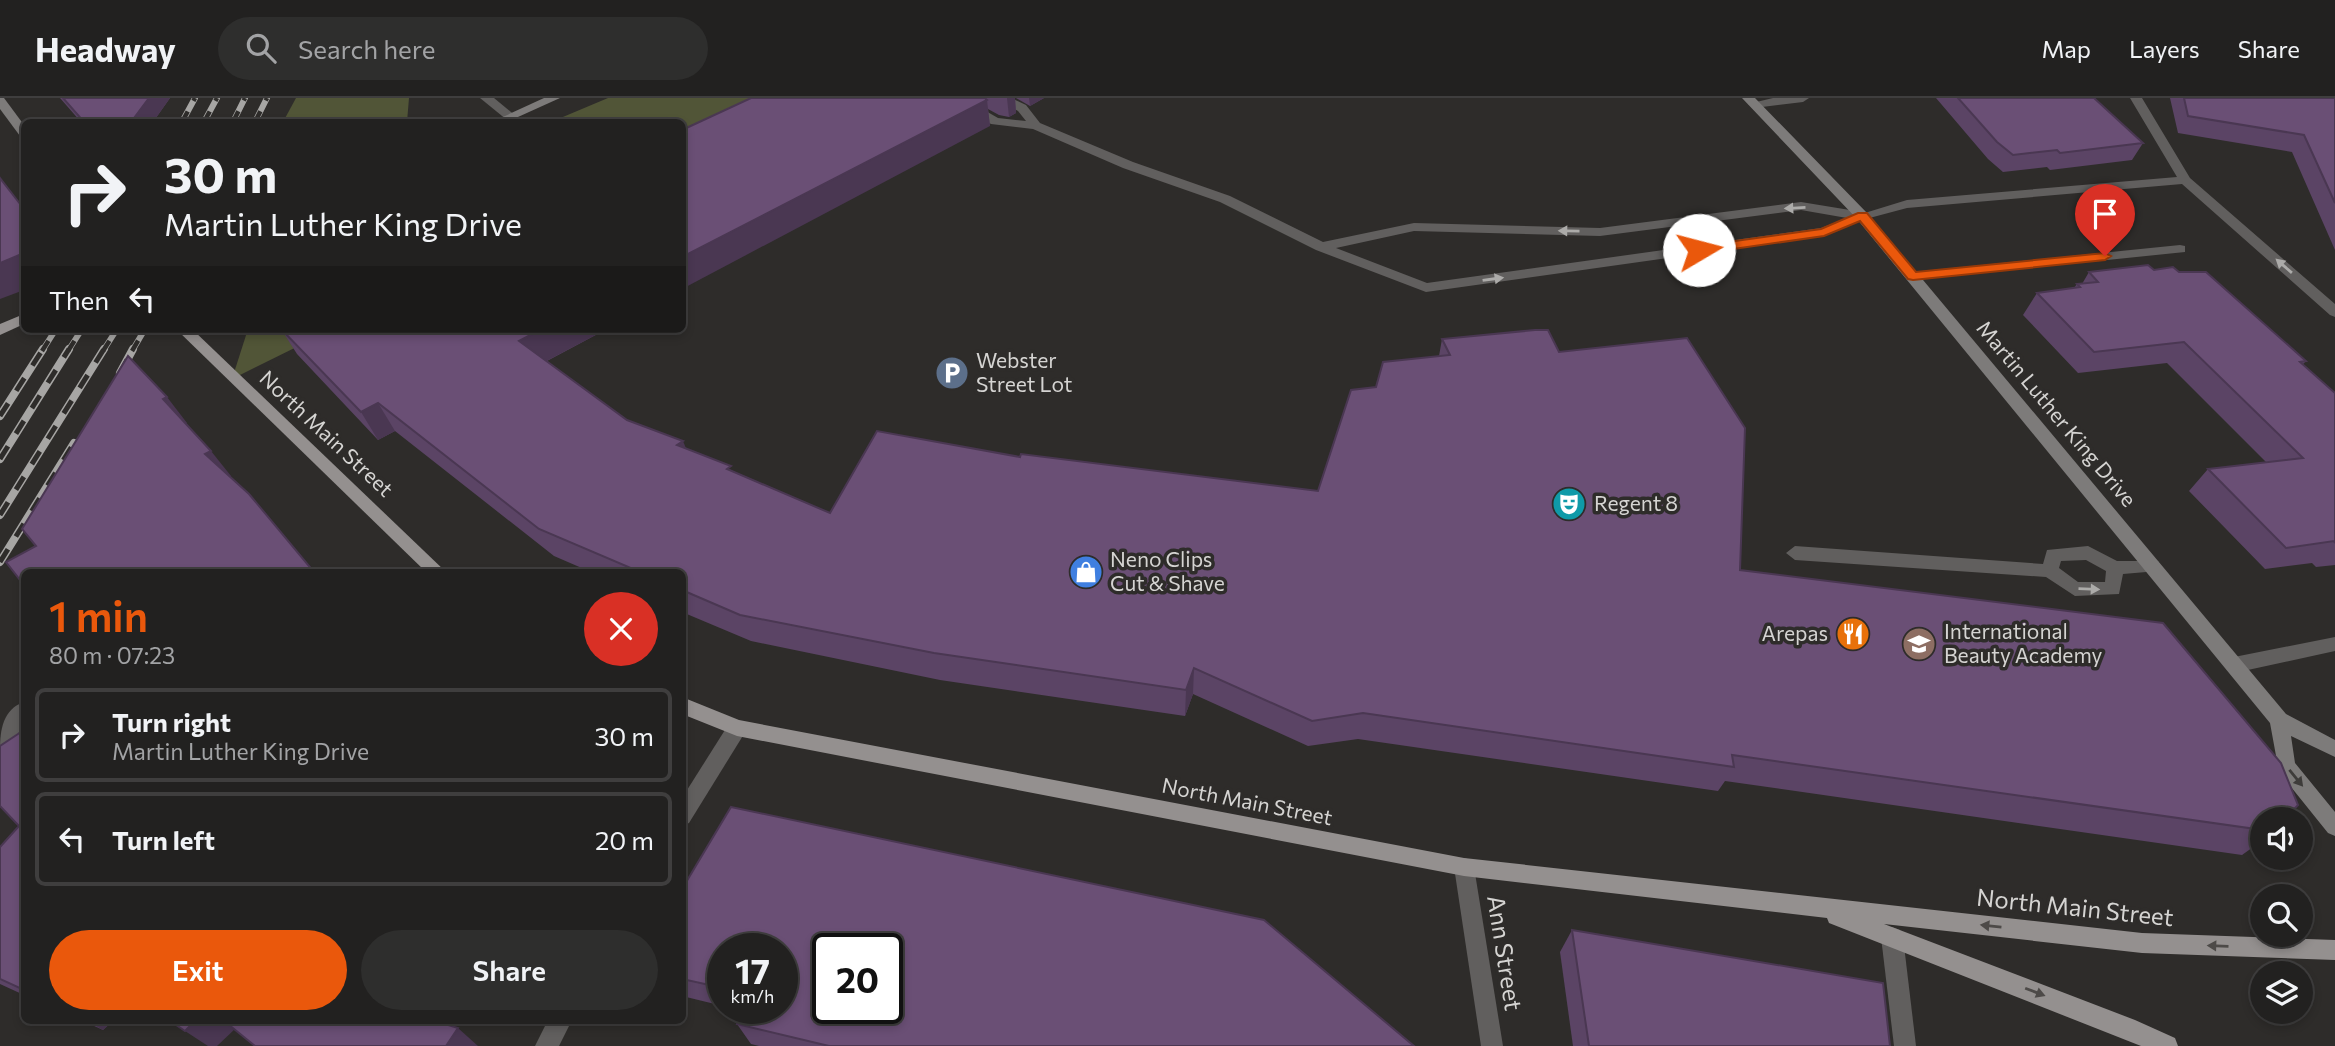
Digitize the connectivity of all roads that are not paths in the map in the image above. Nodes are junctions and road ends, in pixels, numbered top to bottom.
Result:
1 (486, 98) edge
2 (554, 98) edge
3 (954, 98) edge
4 (1002, 98) edge
5 (1803, 98) edge
6 (2136, 98) edge
7 (0, 101) edge
8 (1751, 101) edge
9 (511, 117) junction
10 (506, 119) edge
11 (1036, 125) junction
12 (21, 130) edge
13 (2185, 180) junction
14 (1862, 216) junction
15 (1321, 247) junction
16 (2180, 249) dead end
17 (1913, 276) junction
18 (2335, 312) edge
19 (21, 320) edge
20 (0, 330) edge
21 (187, 333) edge
22 (1795, 553) dead end
23 (2152, 566) junction
24 (2115, 568) junction
25 (434, 569) edge
26 (2050, 571) junction
27 (2335, 644) edge
28 (2234, 666) junction
29 (686, 707) edge
30 (21, 714) edge
31 (2279, 720) junction
32 (737, 728) junction
33 (0, 741) edge
34 (2335, 749) edge
35 (686, 811) edge
36 (2335, 827) edge
37 (1464, 867) junction
38 (1811, 906) junction
39 (1892, 937) junction
40 (2335, 950) edge
41 (559, 1024) edge
42 (2165, 1045) edge
43 (546, 1046) edge
44 (1492, 1046) edge
45 (1905, 1046) edge

1 - 9 street
2 - 9 main road
3 - 11 street
4 - 11 street
5 - 8 street
6 - 13 street
7 - 12 main road
8 - 14 main road, Martin Luther King Drive
9 - 10 main road
11 - 15 street
13 - 14 street
18 -> 13 street
14 -> 15 street
15 -> 14 street
14 - 17 main road, Martin Luther King Drive
16 - 17 street
17 - 23 main road, Martin Luther King Drive
19 - 20 main road
21 - 25 main road, North Main Street
22 - 26 street
23 - 24 street
23 - 28 main road, Martin Luther King Drive
24 - 26 street
26 -> 24 street
27 - 28 street
28 - 31 main road, Martin Luther King Drive
29 - 32 main road, North Main Street
30 - 33 street
31 - 34 main road, Martin Luther King Drive
31 -> 36 main road
32 - 35 street
32 - 37 main road, North Main Street
37 - 38 main road, North Main Street
37 - 44 street, Ann Street
38 - 39 main road, North Main Street
40 -> 38 main road, North Main Street
39 -> 42 main road, North Main Street
39 - 45 street
41 - 43 street

